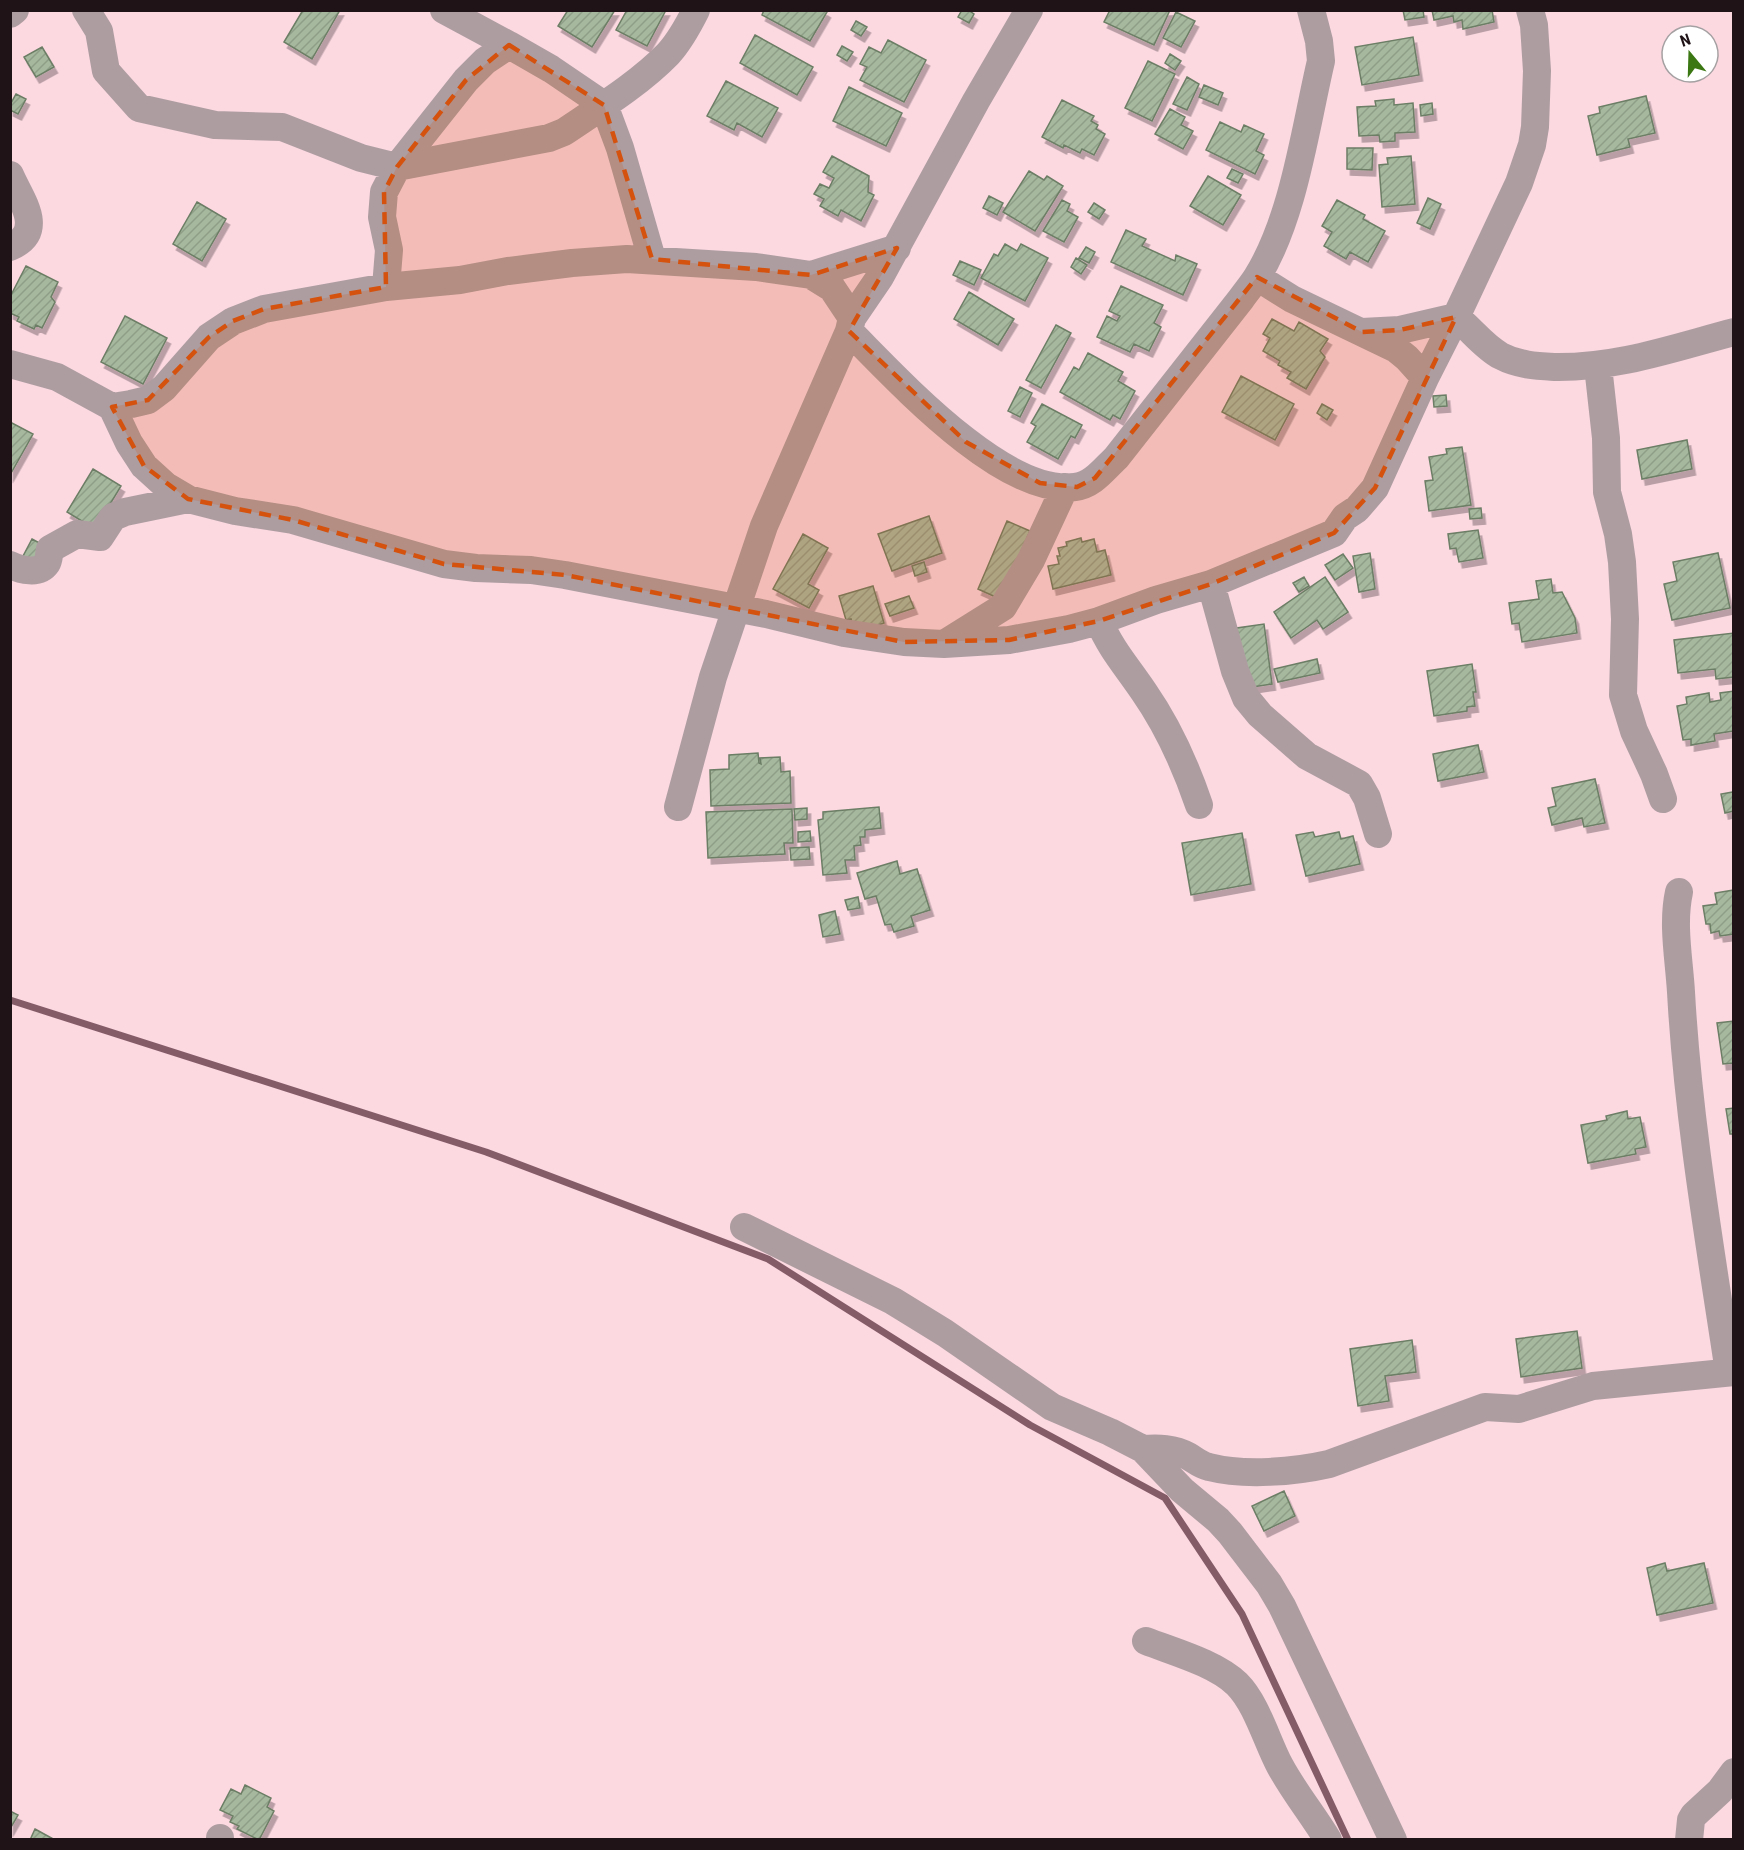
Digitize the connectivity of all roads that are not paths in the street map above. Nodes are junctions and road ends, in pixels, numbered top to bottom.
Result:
1 (15, 10) edge
2 (86, 10) edge
3 (444, 10) edge
4 (696, 10) edge
5 (1029, 10) edge
6 (1311, 10) edge
7 (1530, 10) edge
8 (10, 14) edge
9 (509, 45) junction
10 (603, 105) junction
11 (397, 167) junction
12 (10, 175) edge
13 (10, 247) edge
14 (897, 248) junction
15 (652, 259) junction
16 (811, 275) junction
17 (1257, 277) junction
18 (386, 287) junction
19 (1456, 317) junction
20 (851, 325) junction
21 (1362, 332) junction
22 (1734, 332) edge
23 (10, 363) edge
24 (1598, 366) junction
25 (1425, 378) junction
26 (112, 407) junction
27 (1065, 487) junction
28 (188, 499) junction
29 (10, 565) edge
30 (1211, 584) junction
31 (737, 608) junction
32 (1099, 621) junction
33 (944, 644) junction
34 (1663, 799) dead end
35 (1199, 805) dead end
36 (678, 807) dead end
37 (1378, 834) dead end
38 (1679, 892) dead end
39 (744, 1227) dead end
40 (1731, 1372) edge
41 (1143, 1449) junction
42 (1146, 1641) dead end
43 (1734, 1772) edge
44 (1328, 1839) edge
45 (1393, 1839) edge
46 (1689, 1839) edge

1 - 8 street
2 - 11 street
3 - 9 street
4 - 10 street
5 - 14 street
6 - 17 street
7 - 19 street
9 - 10 street
9 - 11 street
10 - 11 street
10 - 15 street
11 - 18 street
12 - 13 street
14 - 16 street
14 - 20 street
15 - 16 street
15 - 18 street
16 - 20 street
17 - 21 street
17 - 27 street
18 - 26 street
19 - 21 street
19 - 24 street
19 - 25 street
20 - 27 street
20 - 31 street
21 - 25 street
22 - 24 street
23 - 26 street
24 - 34 street
25 - 30 street
26 - 28 street
27 - 33 street
28 - 29 street
28 - 31 street
30 - 32 street
30 - 37 street
31 - 33 street
31 - 36 street
32 - 33 street
32 - 35 street
38 - 40 street
39 - 41 street
40 - 41 street
41 - 45 street
42 - 44 street
43 - 46 street

